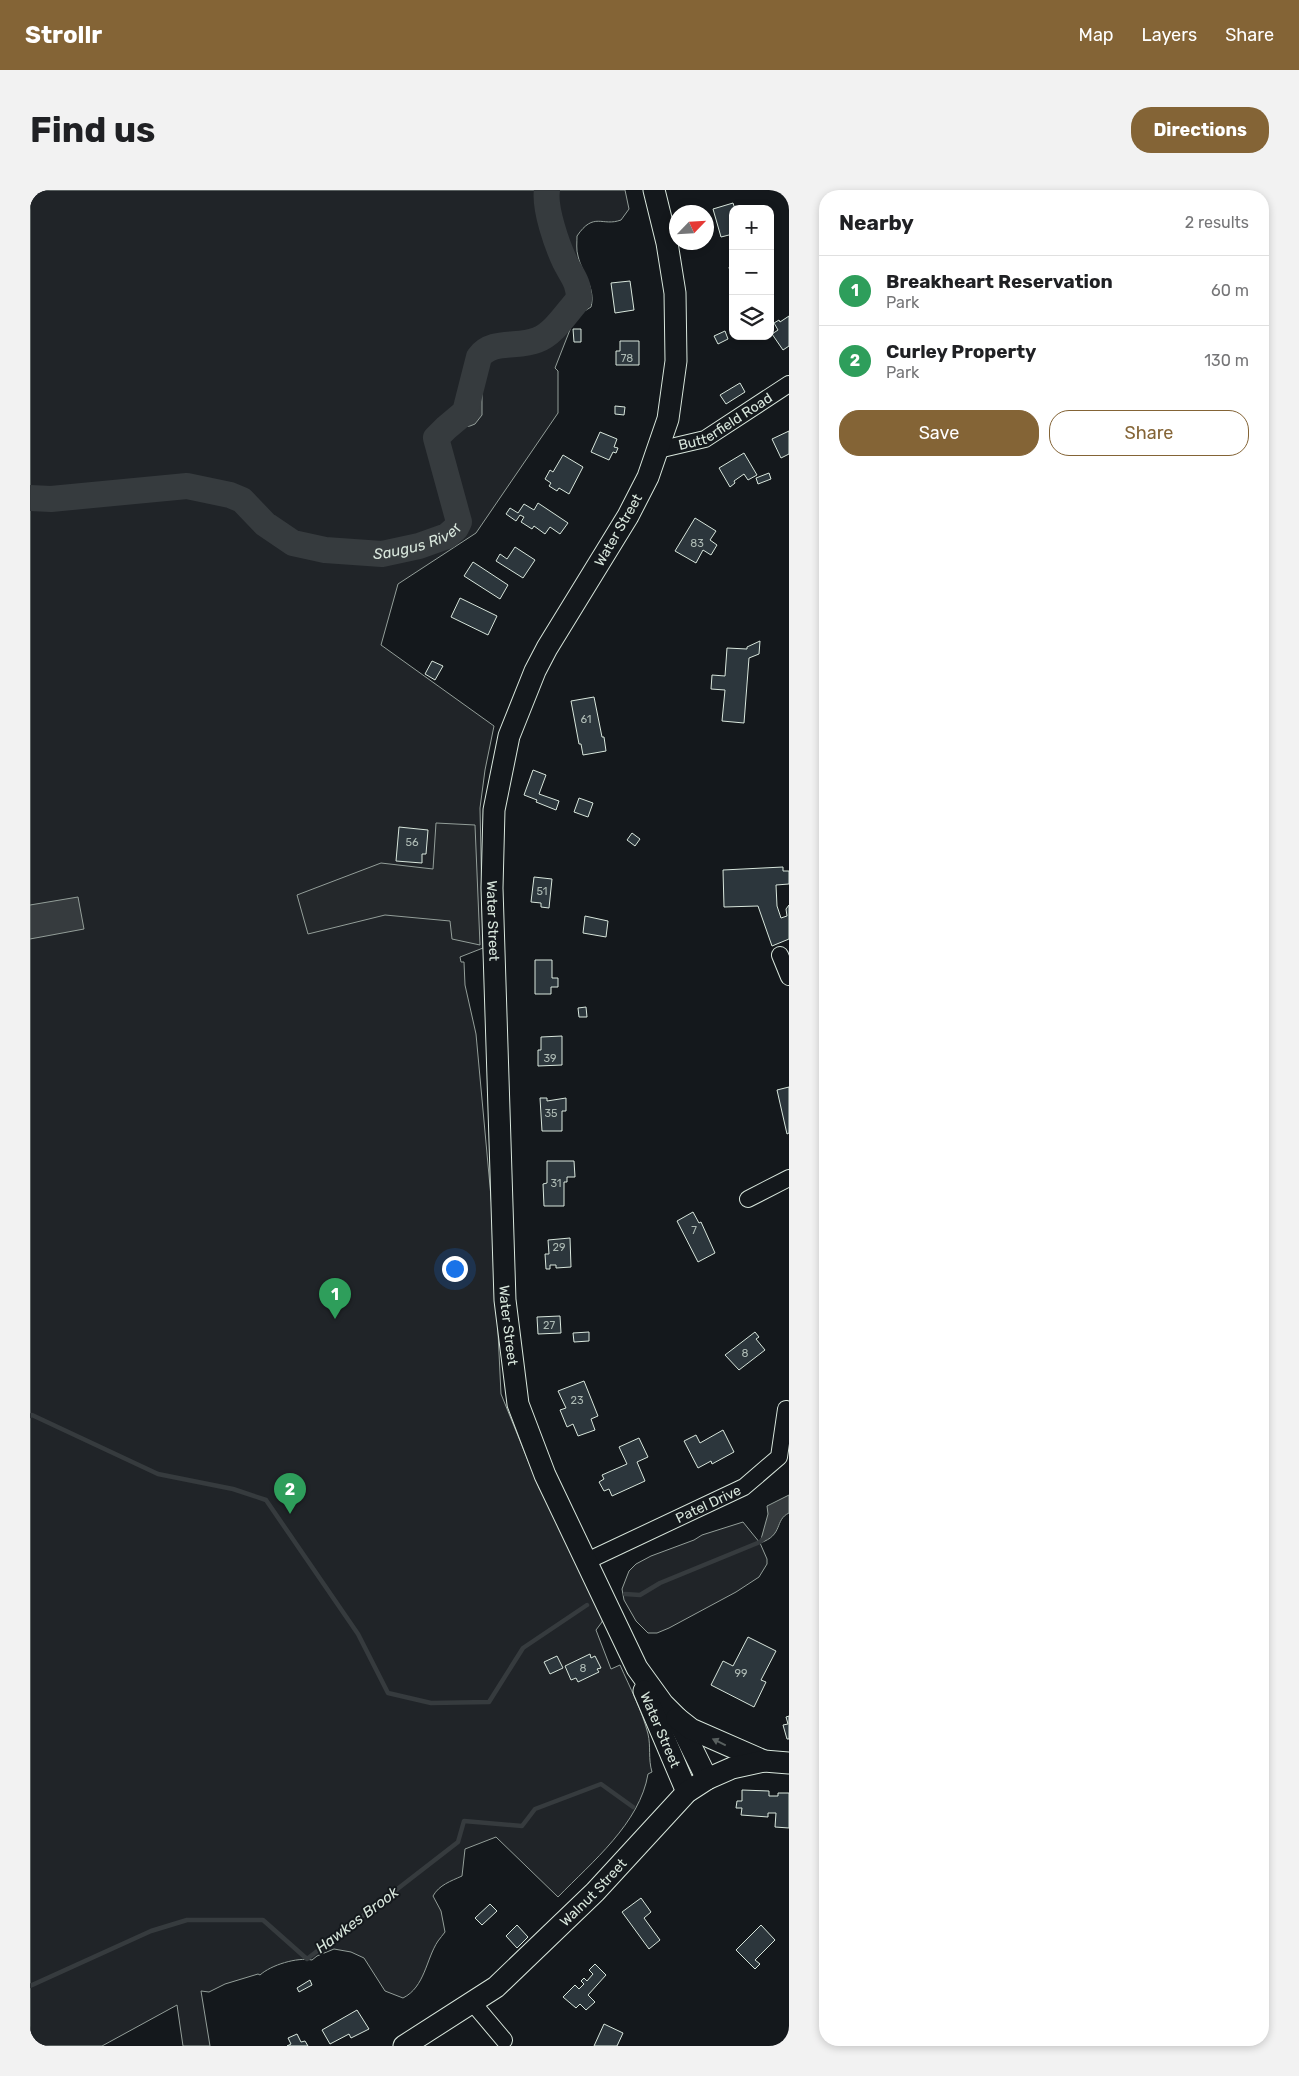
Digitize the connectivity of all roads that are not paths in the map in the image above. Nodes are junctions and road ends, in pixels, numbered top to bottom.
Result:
1 (654, 190) edge
2 (789, 384) edge
3 (658, 450) junction
4 (780, 955) dead end
5 (789, 977) edge
6 (789, 1178) edge
7 (748, 1199) dead end
8 (786, 1409) dead end
9 (587, 1561) junction
10 (637, 1668) junction
11 (677, 1718) junction
12 (764, 1761) junction
13 (789, 1763) edge
14 (707, 1779) junction
15 (687, 1792) junction
16 (472, 2002) junction
17 (504, 2040) dead end
18 (404, 2046) edge

1 - 3 main road, Water Street
2 - 3 street, Butterfield Road
3 - 9 main road, Water Street
4 - 5 street
6 - 7 street
8 - 9 street, Patel Drive
9 - 10 main road, Water Street
10 - 11 main road, Water Street
10 - 15 main road, Water Street
12 -> 11 main road
11 - 14 main road, Water Street
12 - 13 main road, Walnut Street
12 - 14 main road, Walnut Street
14 - 15 main road, Walnut Street
15 - 16 main road, Walnut Street
16 - 17 street
16 - 18 main road, Walnut Street

